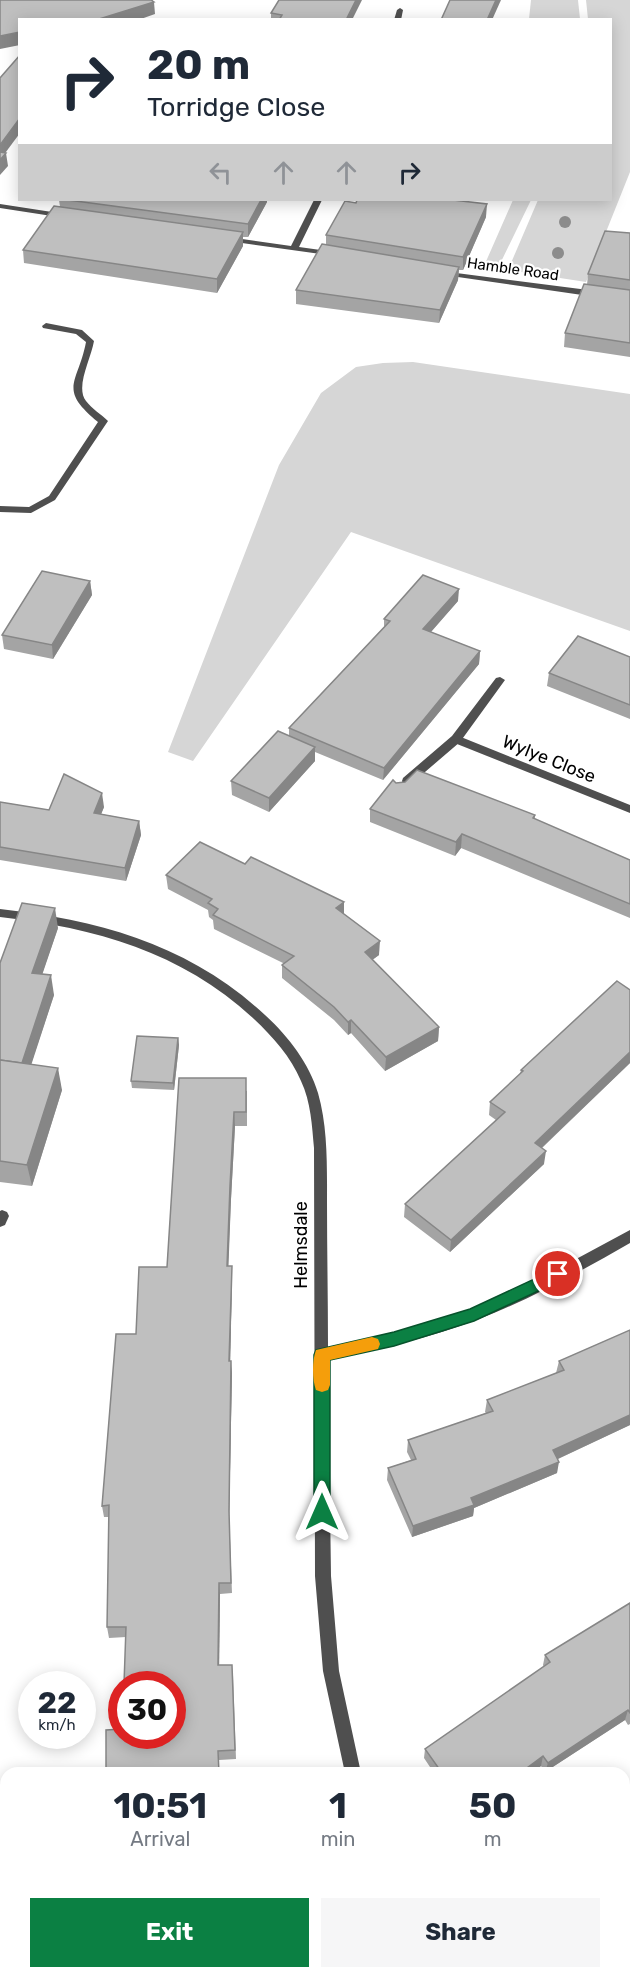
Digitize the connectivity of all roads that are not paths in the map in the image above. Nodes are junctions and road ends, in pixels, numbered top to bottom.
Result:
1 (400, 10) dead end
2 (398, 18) edge
3 (18, 201) edge
4 (318, 201) edge
5 (0, 206) edge
6 (13, 208) junction
7 (70, 217) edge
8 (216, 238) edge
9 (294, 248) junction
10 (341, 256) edge
11 (436, 271) edge
12 (608, 296) edge
13 (46, 326) dead end
14 (0, 509) edge
15 (500, 680) dead end
16 (456, 739) junction
17 (399, 791) edge
18 (630, 809) edge
19 (0, 913) edge
20 (630, 1236) edge
21 (322, 1355) junction
22 (352, 1767) edge

1 - 2 street
3 - 6 street
4 - 9 street
5 - 6 street
6 - 7 street
8 - 9 street
9 - 10 street
11 - 12 street, Hamble Road
13 - 14 street
15 - 16 street
16 - 17 street
16 - 18 street, Wylye Close
19 - 21 street, Helmsdale
20 - 21 street
21 - 22 street, Helmsdale

